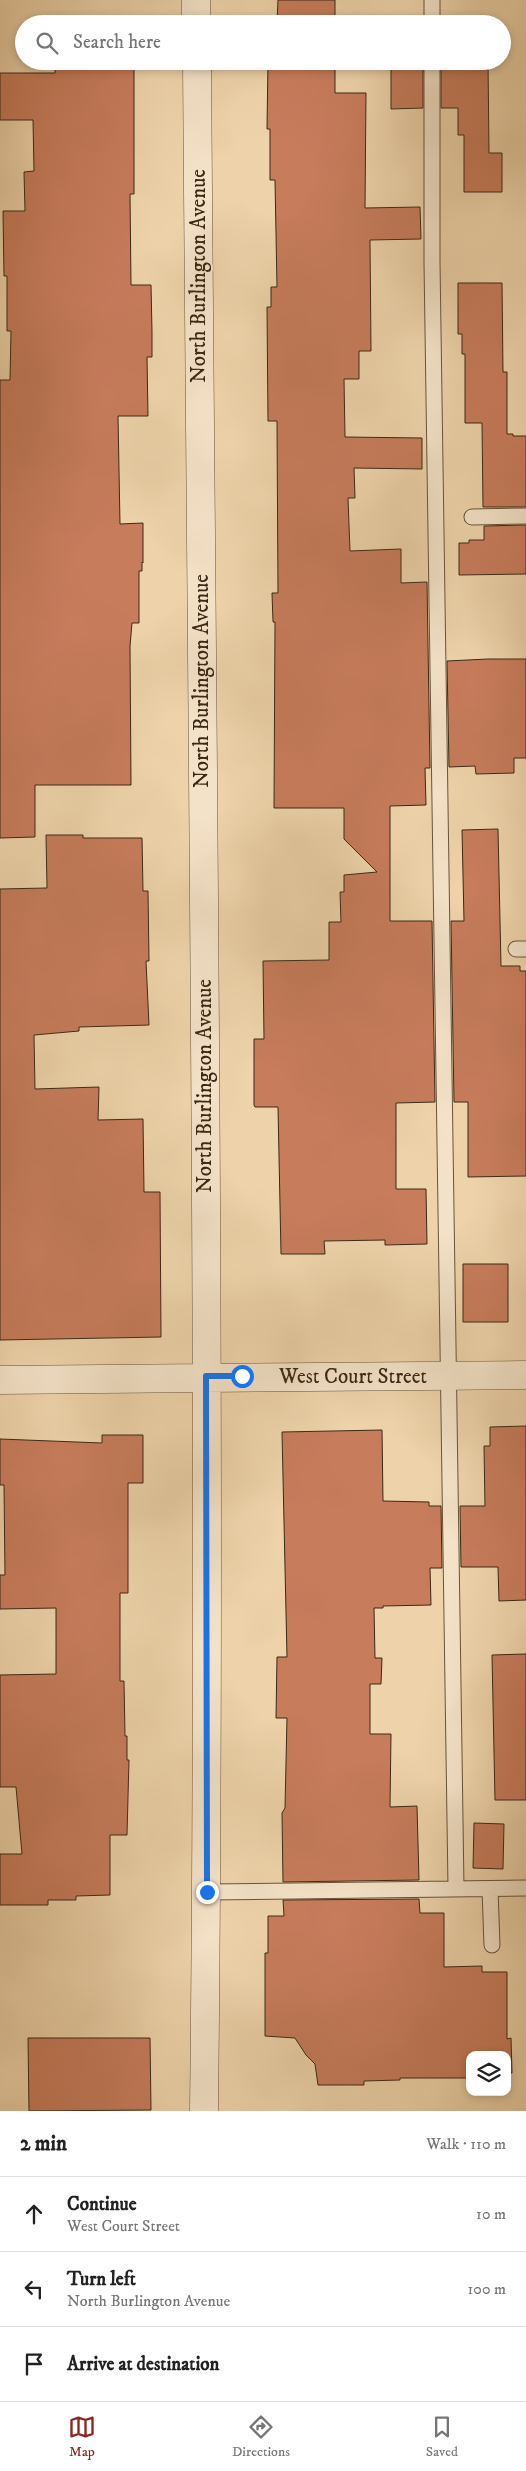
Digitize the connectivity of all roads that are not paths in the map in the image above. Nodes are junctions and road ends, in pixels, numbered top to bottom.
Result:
1 (196, 0) edge
2 (432, 0) edge
3 (196, 15) edge
4 (432, 15) edge
5 (197, 70) edge
6 (432, 70) edge
7 (526, 516) edge
8 (472, 517) dead end
9 (526, 1375) edge
10 (206, 1376) junction
11 (448, 1376) junction
12 (0, 1380) edge
13 (456, 1888) junction
14 (526, 1888) edge
15 (490, 1889) junction
16 (207, 1892) junction
17 (492, 1945) dead end
18 (204, 2111) edge

1 - 3 street
2 - 4 lane
5 - 10 street, North Burlington Avenue
6 - 11 lane
7 - 8 lane
9 - 11 street, West Court Street
10 - 11 street, West Court Street
10 - 12 street, West Court Street
10 - 16 street, North Burlington Avenue
11 - 13 lane
13 - 15 lane
13 - 16 lane
14 - 15 lane
15 - 17 lane
16 - 18 street, North Burlington Avenue

